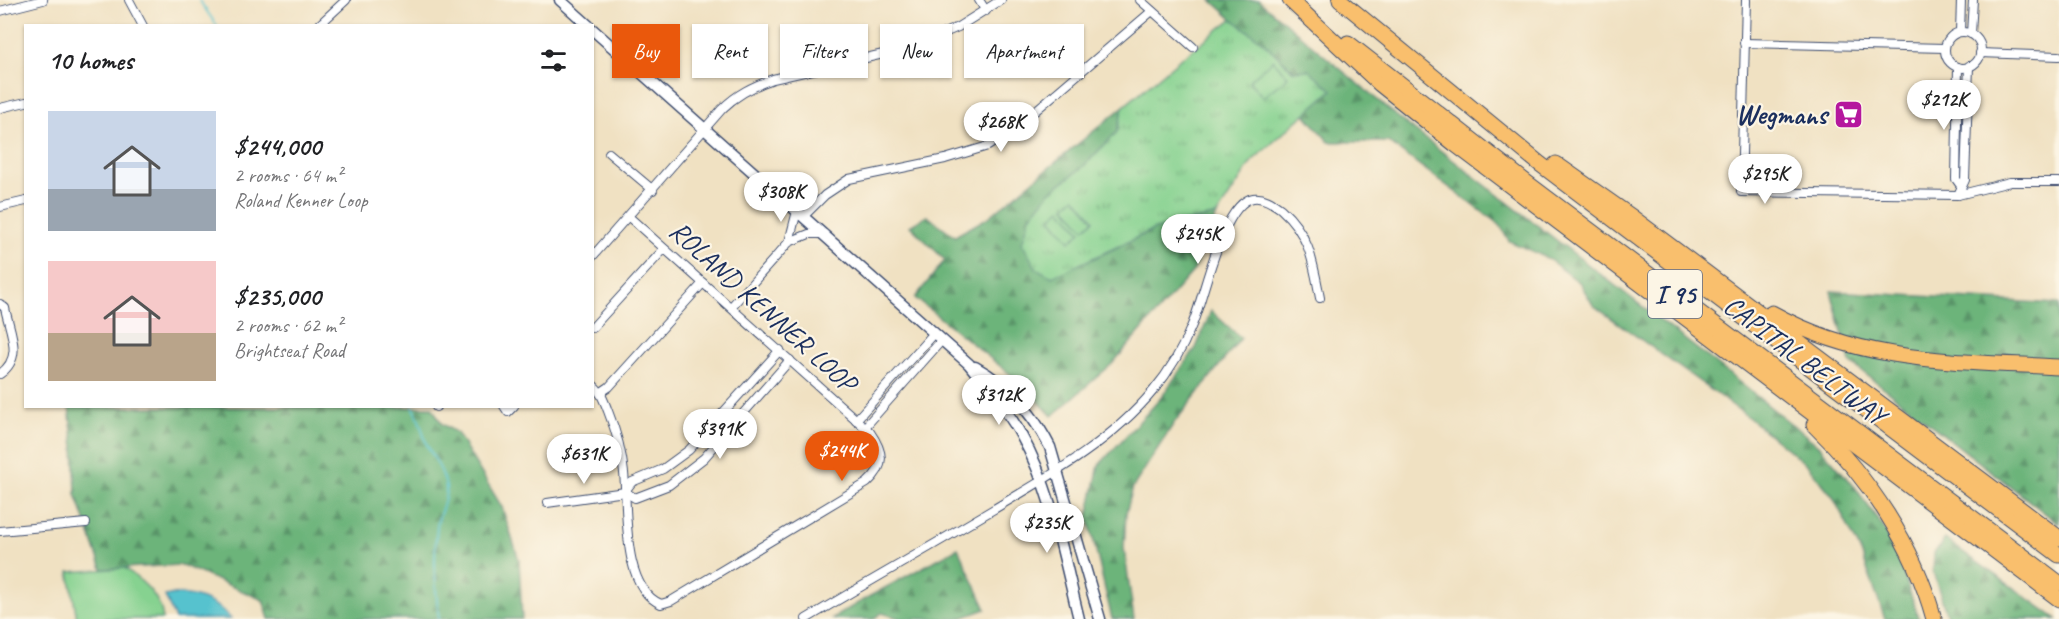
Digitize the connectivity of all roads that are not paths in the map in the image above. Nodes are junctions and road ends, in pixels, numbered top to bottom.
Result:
1 (43, 0) edge
2 (129, 0) edge
3 (346, 0) edge
4 (560, 0) edge
5 (979, 0) edge
6 (1001, 0) edge
7 (1140, 0) edge
8 (1292, 0) edge
9 (1340, 0) edge
10 (1746, 0) edge
11 (1961, 0) edge
12 (1972, 0) edge
13 (0, 10) edge
14 (986, 11) junction
15 (1152, 11) junction
16 (142, 24) edge
17 (320, 24) edge
18 (587, 24) edge
19 (594, 31) edge
20 (1960, 32) junction
21 (1971, 34) junction
22 (1744, 43) junction
23 (1193, 47) dead end
24 (1945, 48) junction
25 (1980, 53) junction
26 (2059, 56) edge
27 (1969, 66) junction
28 (1958, 67) junction
29 (24, 102) edge
30 (1467, 103) junction
31 (0, 108) edge
32 (706, 129) junction
33 (609, 153) dead end
34 (2059, 182) edge
35 (1961, 186) junction
36 (653, 190) junction
37 (1958, 195) junction
38 (24, 201) edge
39 (0, 207) edge
40 (801, 213) junction
41 (629, 217) junction
42 (824, 234) junction
43 (789, 242) junction
44 (664, 249) junction
45 (594, 255) edge
46 (703, 283) junction
47 (1722, 285) junction
48 (1320, 298) dead end
49 (0, 304) edge
50 (731, 307) junction
51 (594, 326) edge
52 (938, 337) junction
53 (780, 350) junction
54 (790, 360) junction
55 (969, 364) junction
56 (2059, 367) edge
57 (0, 374) edge
58 (1762, 376) junction
59 (594, 386) edge
60 (600, 393) junction
61 (856, 420) junction
62 (865, 427) junction
63 (1058, 470) junction
64 (1042, 480) junction
65 (625, 492) junction
66 (547, 502) dead end
67 (86, 523) dead end
68 (0, 531) edge
69 (2059, 538) edge
70 (2059, 555) edge
71 (2059, 583) edge
72 (2059, 599) edge
73 (806, 619) edge
74 (1079, 619) edge
75 (1100, 619) edge
76 (1934, 619) edge

1 - 13 street
2 - 16 street
3 - 17 street
4 - 18 street
5 - 14 street
6 - 14 street
7 - 15 street
8 - 58 highway
8 - 71 highway, CAPITAL BELTWAY / I 95
9 - 30 highway, CAPITAL BELTWAY / I 95
10 - 22 street
11 - 20 street
12 - 21 street
14 - 32 street
15 - 23 street
15 - 40 street
19 - 32 street
20 - 21 street
20 - 24 street
21 - 25 street
22 - 24 street
22 - 37 street
24 - 28 street
25 - 26 street
25 - 27 street
27 - 28 street
27 - 35 street
28 - 35 street
29 - 31 street
30 - 47 highway
30 - 70 highway, CAPITAL BELTWAY / I 95
32 - 36 street
32 - 40 street
33 - 36 street
34 - 37 street
35 - 37 street
36 - 41 street
38 - 39 street
40 - 42 street
40 - 43 street
41 - 44 street, ROLAND KENNER LOOP
41 - 45 street
42 - 43 street
42 - 52 street
43 - 50 street
44 - 46 street, ROLAND KENNER LOOP
44 - 51 street
46 - 50 street, ROLAND KENNER LOOP
46 - 60 street
47 - 56 highway
47 - 69 highway
48 - 63 street
49 - 57 street
50 - 53 street, ROLAND KENNER LOOP
52 - 55 street
52 - 61 street
52 - 62 street
53 - 54 street, ROLAND KENNER LOOP
53 - 65 street
54 - 61 street, ROLAND KENNER LOOP
54 - 65 street
55 - 63 street
55 - 64 street
58 - 72 highway
58 - 76 highway
59 - 60 street, ROLAND KENNER LOOP
60 - 65 street, ROLAND KENNER LOOP
61 - 62 street, ROLAND KENNER LOOP
62 - 65 street, ROLAND KENNER LOOP
63 - 64 street
63 - 75 street
64 - 73 street
64 - 74 street
65 - 66 street
67 - 68 street

